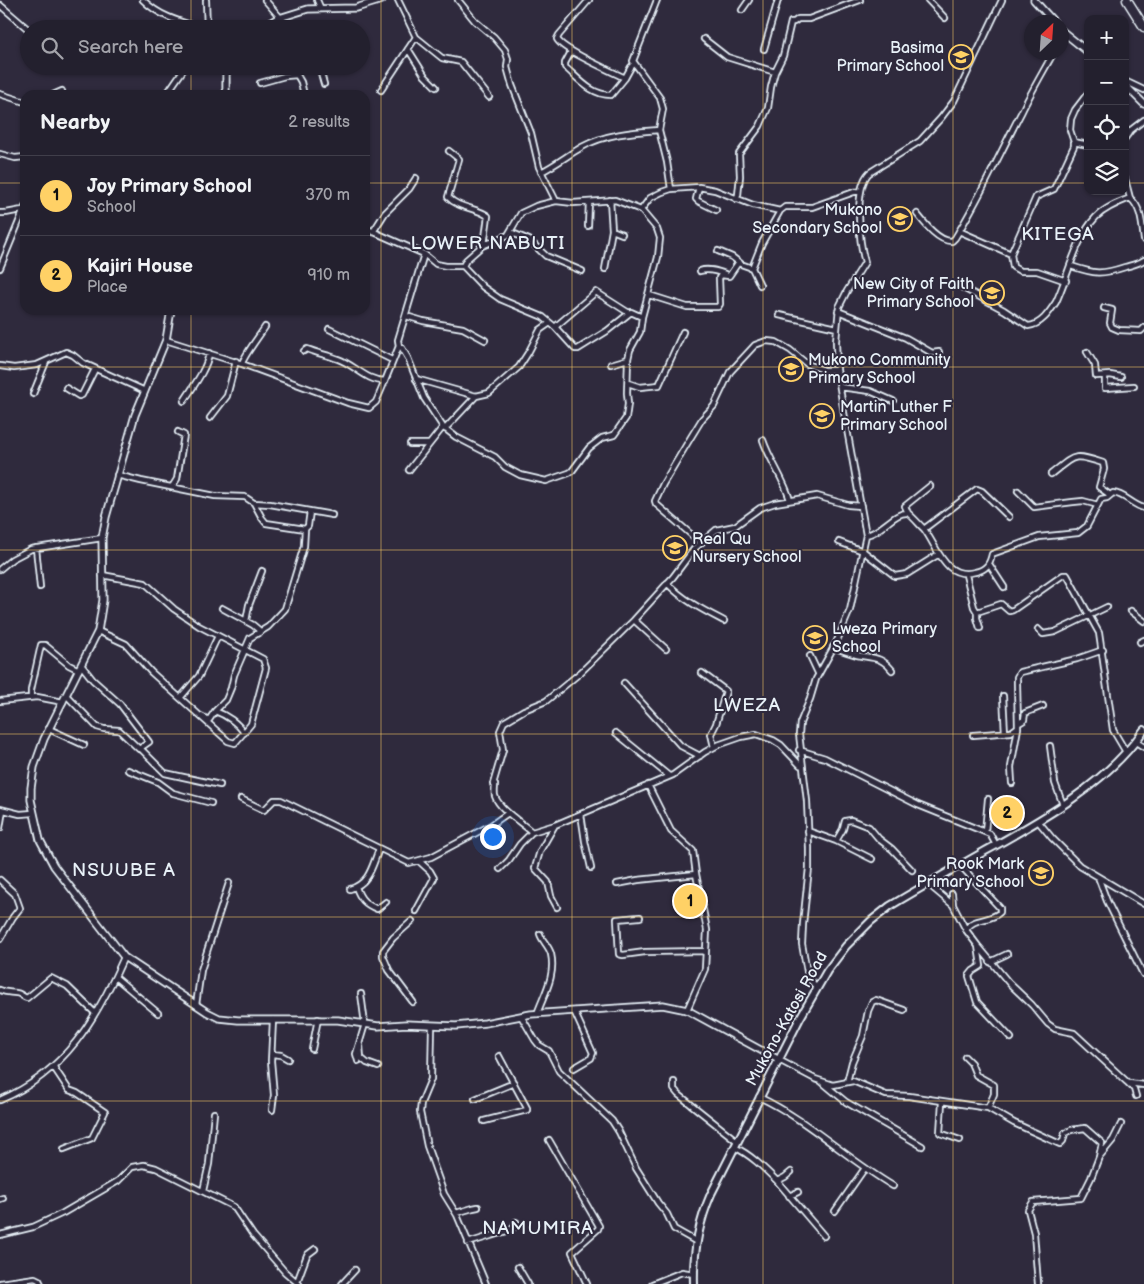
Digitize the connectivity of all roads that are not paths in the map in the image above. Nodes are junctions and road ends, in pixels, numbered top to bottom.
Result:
1 (143, 0) edge
2 (206, 0) edge
3 (265, 0) edge
4 (317, 0) edge
5 (382, 0) edge
6 (398, 0) edge
7 (458, 0) edge
8 (589, 0) edge
9 (657, 0) edge
10 (749, 0) edge
11 (778, 0) edge
12 (860, 0) edge
13 (928, 0) edge
14 (1002, 0) edge
15 (1034, 0) edge
16 (1127, 0) edge
17 (0, 6) edge
18 (320, 7) junction
19 (742, 10) dead end
20 (1048, 15) edge
21 (280, 18) junction
22 (945, 18) dead end
23 (177, 20) edge
24 (206, 20) edge
25 (276, 20) edge
26 (20, 23) edge
27 (1144, 27) edge
28 (416, 37) junction
29 (704, 39) dead end
30 (1069, 39) edge
31 (408, 49) junction
32 (764, 49) dead end
33 (1084, 49) edge
34 (571, 52) junction
35 (1050, 60) edge
36 (634, 64) junction
37 (775, 72) junction
38 (180, 75) edge
39 (226, 75) edge
40 (296, 75) edge
41 (296, 75) edge
42 (322, 75) edge
43 (625, 78) junction
44 (260, 83) dead end
45 (1129, 83) edge
46 (324, 84) dead end
47 (436, 87) dead end
48 (1129, 88) edge
49 (169, 90) edge
50 (226, 90) edge
51 (303, 90) edge
52 (381, 90) dead end
53 (1144, 90) edge
54 (0, 94) edge
55 (488, 96) dead end
56 (1084, 98) edge
57 (20, 100) edge
58 (1144, 104) edge
59 (1144, 120) edge
60 (659, 130) junction
61 (1129, 133) edge
62 (1074, 142) junction
63 (1084, 145) edge
64 (448, 151) dead end
65 (0, 154) edge
66 (20, 158) edge
67 (542, 172) junction
68 (416, 178) dead end
69 (699, 187) junction
70 (671, 188) junction
71 (860, 191) junction
72 (1129, 194) edge
73 (1130, 198) junction
74 (736, 199) junction
75 (610, 200) junction
76 (556, 202) junction
77 (589, 202) junction
78 (20, 210) edge
79 (641, 210) junction
80 (716, 210) dead end
81 (780, 211) junction
82 (0, 213) edge
83 (917, 214) dead end
84 (20, 219) edge
85 (588, 226) dead end
86 (1143, 227) edge
87 (370, 230) edge
88 (612, 230) junction
89 (959, 231) junction
90 (373, 232) junction
91 (510, 232) junction
92 (622, 234) dead end
93 (1144, 240) edge
94 (484, 245) junction
95 (718, 251) dead end
96 (424, 254) junction
97 (1010, 254) junction
98 (1144, 260) edge
99 (740, 263) junction
100 (463, 266) junction
101 (1071, 266) junction
102 (0, 268) edge
103 (752, 268) junction
104 (605, 269) dead end
105 (582, 271) dead end
106 (700, 271) dead end
107 (728, 276) junction
108 (1066, 281) junction
109 (760, 285) dead end
110 (963, 288) dead end
111 (649, 296) junction
112 (1104, 308) dead end
113 (838, 311) junction
114 (629, 313) junction
115 (170, 315) edge
116 (406, 316) junction
117 (779, 316) dead end
118 (642, 317) junction
119 (550, 323) junction
120 (265, 327) dead end
121 (555, 327) junction
122 (837, 328) junction
123 (1144, 328) edge
124 (329, 329) dead end
125 (683, 332) dead end
126 (166, 340) junction
127 (485, 340) dead end
128 (399, 346) junction
129 (304, 351) dead end
130 (939, 352) dead end
131 (1087, 352) dead end
132 (209, 353) junction
133 (628, 358) junction
134 (392, 360) junction
135 (236, 361) junction
136 (46, 362) junction
137 (242, 364) junction
138 (611, 364) dead end
139 (0, 366) edge
140 (95, 369) junction
141 (837, 370) junction
142 (1105, 376) junction
143 (1120, 377) dead end
144 (416, 378) junction
145 (385, 381) junction
146 (628, 383) junction
147 (1134, 386) dead end
148 (840, 387) junction
149 (66, 388) dead end
150 (145, 391) junction
151 (33, 394) dead end
152 (476, 396) junction
153 (184, 401) dead end
154 (893, 401) dead end
155 (210, 418) dead end
156 (444, 428) junction
157 (178, 432) dead end
158 (763, 440) dead end
159 (410, 444) dead end
160 (428, 444) junction
161 (409, 470) dead end
162 (1052, 474) dead end
163 (117, 475) junction
164 (930, 486) dead end
165 (172, 487) junction
166 (1018, 491) dead end
167 (1110, 496) junction
168 (790, 500) junction
169 (254, 503) junction
170 (1098, 505) junction
171 (861, 506) junction
172 (1144, 508) edge
173 (310, 511) junction
174 (908, 513) junction
175 (332, 515) dead end
176 (1008, 517) dead end
177 (305, 529) junction
178 (924, 529) junction
179 (866, 535) junction
180 (102, 538) junction
181 (701, 542) junction
182 (839, 542) dead end
183 (36, 548) junction
184 (863, 551) junction
185 (939, 554) junction
186 (989, 564) junction
187 (0, 569) edge
188 (262, 571) dead end
189 (102, 575) junction
190 (966, 575) junction
191 (668, 583) junction
192 (40, 587) dead end
193 (1004, 587) dead end
194 (1107, 607) dead end
195 (222, 608) dead end
196 (1131, 611) dead end
197 (977, 612) junction
198 (1090, 615) junction
199 (634, 620) junction
200 (246, 621) junction
201 (724, 621) dead end
202 (1144, 621) edge
203 (980, 628) dead end
204 (1038, 629) dead end
205 (98, 631) junction
206 (259, 633) junction
207 (218, 636) junction
208 (833, 647) junction
209 (666, 648) dead end
210 (244, 649) junction
211 (1102, 650) junction
212 (810, 656) dead end
213 (80, 668) junction
214 (892, 670) dead end
215 (702, 673) dead end
216 (818, 673) junction
217 (624, 683) dead end
218 (1002, 696) dead end
219 (32, 697) junction
220 (180, 698) junction
221 (65, 699) junction
222 (0, 701) edge
223 (1043, 706) dead end
224 (194, 711) junction
225 (215, 711) junction
226 (1019, 725) junction
227 (49, 729) junction
228 (1144, 730) edge
229 (244, 733) junction
230 (616, 733) dead end
231 (1005, 733) junction
232 (973, 735) dead end
233 (1136, 742) junction
234 (84, 745) dead end
235 (1050, 746) dead end
236 (714, 747) junction
237 (1144, 747) edge
238 (141, 749) junction
239 (799, 750) junction
240 (1126, 752) junction
241 (700, 756) junction
242 (801, 766) junction
243 (128, 770) dead end
244 (669, 776) junction
245 (1012, 783) dead end
246 (220, 785) dead end
247 (648, 785) junction
248 (241, 799) dead end
249 (988, 799) dead end
250 (211, 803) dead end
251 (1063, 805) junction
252 (1, 809) edge
253 (33, 813) junction
254 (508, 813) junction
255 (581, 814) junction
256 (1038, 821) junction
257 (555, 825) junction
258 (0, 828) edge
259 (808, 831) junction
260 (532, 832) junction
261 (985, 832) junction
262 (836, 841) junction
263 (996, 845) junction
264 (379, 849) junction
265 (872, 859) dead end
266 (419, 860) junction
267 (960, 865) junction
268 (591, 868) dead end
269 (500, 869) dead end
270 (912, 870) dead end
271 (696, 874) junction
272 (1098, 877) junction
273 (0, 880) edge
274 (229, 883) dead end
275 (617, 884) dead end
276 (928, 884) junction
277 (356, 887) junction
278 (350, 889) dead end
279 (952, 894) dead end
280 (386, 902) dead end
281 (1144, 904) edge
282 (953, 905) junction
283 (557, 907) dead end
284 (416, 911) dead end
285 (640, 917) dead end
286 (412, 921) dead end
287 (966, 930) junction
288 (540, 934) dead end
289 (0, 939) edge
290 (978, 946) junction
291 (706, 950) junction
292 (1007, 954) dead end
293 (124, 957) junction
294 (990, 962) junction
295 (1144, 974) edge
296 (115, 977) junction
297 (817, 988) junction
298 (0, 990) edge
299 (361, 994) dead end
300 (413, 1002) dead end
301 (196, 1005) junction
302 (687, 1010) junction
303 (904, 1010) dead end
304 (574, 1011) junction
305 (95, 1013) junction
306 (158, 1013) dead end
307 (537, 1014) junction
308 (521, 1016) junction
309 (273, 1020) junction
310 (318, 1020) junction
311 (365, 1024) junction
312 (432, 1026) junction
313 (1011, 1038) dead end
314 (360, 1045) junction
315 (312, 1049) dead end
316 (273, 1054) junction
317 (498, 1056) dead end
318 (965, 1057) dead end
319 (288, 1059) dead end
320 (779, 1060) junction
321 (358, 1061) dead end
322 (54, 1066) junction
323 (378, 1067) dead end
324 (574, 1068) dead end
325 (821, 1081) junction
326 (674, 1082) dead end
327 (847, 1082) junction
328 (1127, 1082) junction
329 (514, 1083) junction
330 (1144, 1085) edge
331 (1136, 1096) dead end
332 (759, 1097) junction
333 (475, 1099) dead end
334 (0, 1100) edge
335 (942, 1102) junction
336 (988, 1108) junction
337 (272, 1110) dead end
338 (214, 1113) dead end
339 (484, 1121) dead end
340 (1121, 1124) dead end
341 (549, 1140) dead end
342 (960, 1140) dead end
343 (737, 1141) junction
344 (922, 1146) dead end
345 (734, 1147) junction
346 (64, 1149) dead end
347 (1099, 1157) junction
348 (865, 1168) junction
349 (790, 1172) dead end
350 (777, 1180) junction
351 (893, 1186) dead end
352 (203, 1191) junction
353 (798, 1192) dead end
354 (790, 1196) junction
355 (478, 1208) dead end
356 (835, 1211) dead end
357 (456, 1214) junction
358 (516, 1222) dead end
359 (0, 1235) edge
360 (824, 1236) dead end
361 (697, 1242) junction
362 (468, 1243) junction
363 (315, 1249) dead end
364 (518, 1267) dead end
365 (354, 1270) dead end
366 (694, 1274) junction
367 (0, 1283) edge
368 (298, 1283) edge
369 (41, 1284) edge
370 (342, 1284) edge
371 (486, 1284) edge
372 (528, 1284) edge
373 (587, 1284) edge
374 (652, 1284) edge
375 (694, 1284) edge
376 (1038, 1284) edge

1 - 23 street
2 - 24 street
3 - 21 street
4 - 18 street
5 - 18 street
6 - 28 street
7 - 67 street
8 - 34 street
9 - 36 street
10 - 19 street
11 - 32 street
12 - 37 street
13 - 22 street
14 - 71 street
15 - 20 street
16 - 27 highway
17 - 26 street
18 - 21 street
21 - 25 street
28 - 31 street
28 - 55 street
29 - 37 street
30 - 33 street
31 - 47 street
31 - 52 street
34 - 43 street
34 - 43 street
35 - 89 street
36 - 43 street
36 - 60 street
37 - 74 street
38 - 49 street
39 - 50 street
40 - 44 street
41 - 51 street
42 - 46 street
45 - 53 street
48 - 58 street
54 - 57 street
56 - 62 street
59 - 61 street
60 - 67 street
60 - 70 street
62 - 63 street
62 - 97 street
64 - 94 street
65 - 66 street
67 - 76 street
68 - 90 street
69 - 70 street
69 - 74 street
69 - 80 street
70 - 79 street
71 - 81 street
71 - 113 street
72 - 73 street
73 - 86 street
73 - 101 street
74 - 81 street
75 - 77 street
75 - 79 street
75 - 88 street
76 - 77 street
76 - 91 street
77 - 85 street
78 - 82 street
79 - 111 street
81 - 103 street
83 - 89 street
84 - 102 street
86 - 93 street
87 - 90 street
88 - 92 street
88 - 104 street
89 - 97 street
90 - 96 street
91 - 94 street
91 - 105 street
94 - 100 street
95 - 99 street
96 - 100 street
96 - 116 street
97 - 108 street
98 - 101 street
99 - 103 street
99 - 107 street
100 - 119 street
101 - 108 street
103 - 109 street
106 - 107 street
107 - 111 street
108 - 110 street
111 - 118 street
112 - 123 street
113 - 122 street
113 - 130 street
114 - 118 street
114 - 121 street
114 - 121 street
115 - 126 street
116 - 127 street
116 - 128 street
117 - 122 street
118 - 133 street
119 - 121 street
119 - 152 street
120 - 137 street
122 - 141 street
124 - 134 street
125 - 146 street
126 - 132 street
126 - 150 street
128 - 134 street
128 - 144 street
129 - 145 street
131 - 142 street
132 - 135 street
132 - 153 street
133 - 138 street
133 - 146 street
134 - 145 street
135 - 137 street
135 - 155 street
136 - 139 street
136 - 140 street
136 - 151 street
137 - 145 street
140 - 149 street
140 - 150 street
141 - 148 street
141 - 181 street
142 - 143 street
142 - 147 street
144 - 152 street
144 - 156 street
146 - 156 street
148 - 154 street
148 - 171 street
150 - 163 street
152 - 156 street
156 - 160 street
157 - 165 street
158 - 168 street
159 - 160 street
160 - 161 street
162 - 167 street
163 - 165 street
163 - 180 street
164 - 174 street
165 - 169 street
166 - 170 street
167 - 170 street
167 - 172 street
168 - 171 street
168 - 181 street
169 - 173 street
169 - 177 street
170 - 186 street
171 - 179 street
173 - 175 street
173 - 177 street
174 - 178 street
174 - 179 street
176 - 178 street
177 - 206 street
178 - 185 street
179 - 184 street
180 - 183 street
180 - 189 street
181 - 191 street
182 - 184 street
183 - 187 street
183 - 192 street
184 - 185 street
184 - 208 street
185 - 190 street
186 - 190 street
186 - 193 street
188 - 200 street
189 - 205 street
189 - 207 street
190 - 197 street
191 - 199 street
191 - 201 street
194 - 198 street
195 - 200 street
196 - 202 street
197 - 198 street
197 - 203 street
198 - 204 street
198 - 211 street
199 - 209 street
199 - 254 street
200 - 206 street
205 - 213 street
205 - 220 street
206 - 210 street
207 - 210 street
207 - 220 street
208 - 214 street
208 - 216 street
210 - 225 street
210 - 229 street
211 - 226 street
211 - 240 street
212 - 216 street
213 - 219 street
213 - 221 street
213 - 238 street
215 - 236 street
216 - 239 street
217 - 241 street
218 - 231 street
219 - 221 street
219 - 222 street
220 - 224 street
221 - 227 street
221 - 238 street
223 - 226 street
224 - 225 street
224 - 229 street
225 - 229 street
226 - 231 street
226 - 245 street
227 - 234 street
227 - 253 street
228 - 233 main road, Mukono-Katosi Road
230 - 244 street
231 - 232 street
233 - 237 street
233 - 240 main road, Mukono-Katosi Road
235 - 251 street
236 - 241 street
236 - 242 street
238 - 246 street
239 - 242 street
239 - 261 street
240 - 251 main road, Mukono-Katosi Road
241 - 244 street
242 - 259 street
243 - 250 street
244 - 247 street
247 - 255 street
247 - 271 street
248 - 264 street
249 - 261 street
251 - 256 main road, Mukono-Katosi Road
252 - 253 street
252 - 258 street
253 - 293 street
254 - 260 street
254 - 266 street
255 - 257 street
255 - 268 street
256 - 263 main road, Mukono-Katosi Road
256 - 272 street
257 - 260 street
257 - 283 street
259 - 262 street
259 - 297 street
260 - 269 street
261 - 263 street
262 - 265 street
262 - 270 street
263 - 267 main road, Mukono-Katosi Road
264 - 266 street
264 - 277 street
266 - 284 street
267 - 276 main road, Mukono-Katosi Road
267 - 287 street
271 - 275 street
271 - 291 street
272 - 281 street
272 - 295 street
273 - 289 street
274 - 301 street
276 - 282 street
276 - 297 main road, Mukono-Katosi Road
277 - 278 street
277 - 280 street
279 - 282 street
282 - 287 street
285 - 291 street
286 - 300 street
287 - 290 street
288 - 307 street
290 - 294 street
290 - 313 street
291 - 302 street
292 - 294 street
293 - 296 street
293 - 301 street
294 - 328 street
296 - 305 street
296 - 306 street
297 - 320 main road, Mukono-Katosi Road
298 - 305 street
299 - 311 street
301 - 309 street
302 - 304 street
302 - 320 street
303 - 327 street
304 - 307 street
304 - 324 street
305 - 322 street
307 - 308 street
308 - 312 street
308 - 361 street
309 - 310 street
309 - 316 street
310 - 311 street
310 - 315 street
311 - 312 street
311 - 314 street
312 - 357 street
314 - 321 street
314 - 323 street
316 - 319 street
316 - 337 street
317 - 329 street
318 - 336 street
320 - 325 street
320 - 332 main road, Mukono-Katosi Road
322 - 334 street
322 - 346 street
325 - 327 street
325 - 344 street
326 - 343 street
327 - 335 street
328 - 330 street
328 - 331 street
329 - 333 street
329 - 339 street
332 - 343 main road, Mukono-Katosi Road
332 - 348 street
335 - 336 street
335 - 342 street
336 - 347 street
338 - 352 street
340 - 347 street
341 - 373 street
343 - 345 main road, Mukono-Katosi Road
345 - 350 street
345 - 361 main road, Mukono-Katosi Road
347 - 376 street
348 - 351 street
348 - 356 street
349 - 350 street
350 - 354 street
352 - 359 street
352 - 368 street
353 - 354 street
354 - 360 street
355 - 357 street
357 - 362 street
358 - 362 street
361 - 366 main road, Mukono-Katosi Road
362 - 371 street
363 - 368 street
364 - 372 street
365 - 370 street
366 - 374 street
366 - 375 main road, Mukono-Katosi Road
367 - 369 street

